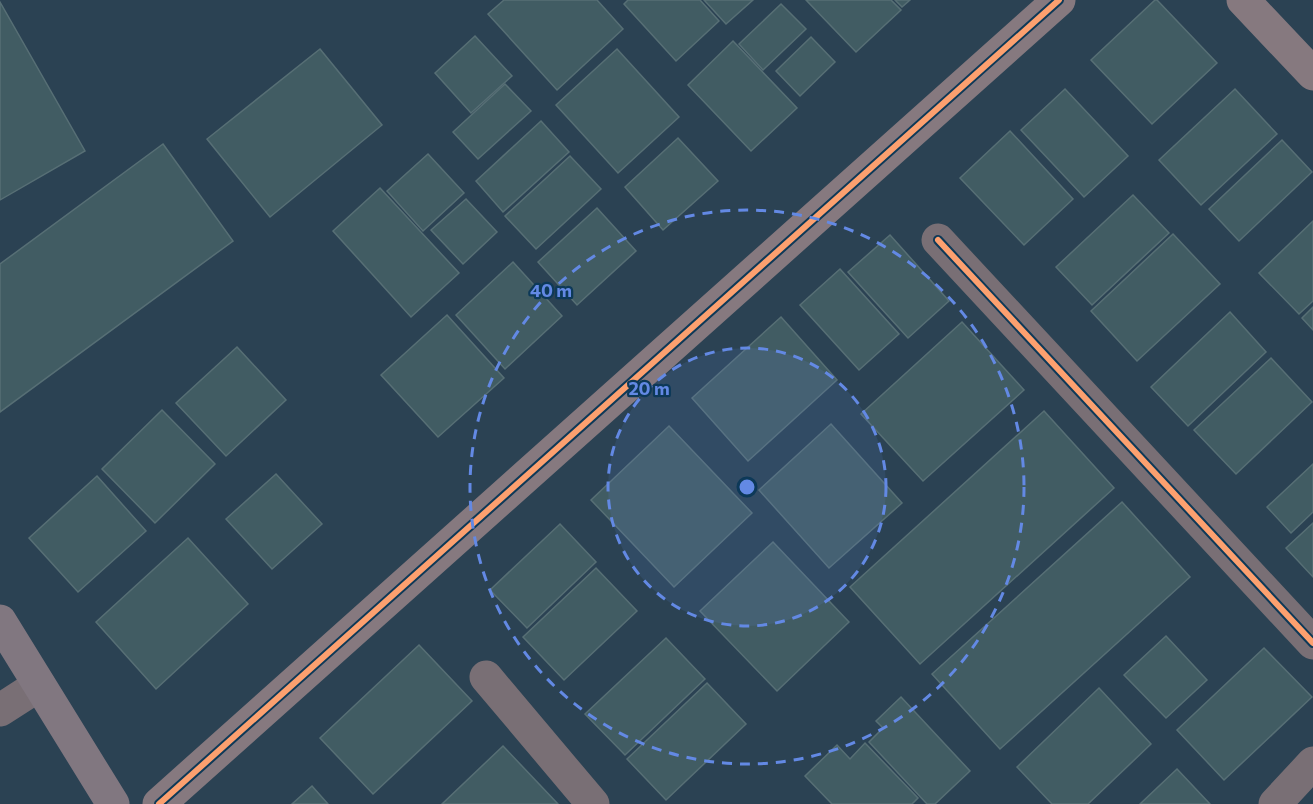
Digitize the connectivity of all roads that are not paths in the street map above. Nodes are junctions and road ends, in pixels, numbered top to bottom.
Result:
1 (1059, 0) edge
2 (1243, 0) edge
3 (1313, 74) edge
4 (938, 240) dead end
5 (0, 621) edge
6 (1313, 643) edge
7 (486, 677) dead end
8 (39, 685) junction
9 (0, 710) edge
10 (1313, 763) edge
11 (113, 804) edge
12 (159, 804) edge
13 (593, 804) edge
14 (1275, 804) edge

1 - 12 street
2 - 3 street
4 - 6 street
5 - 8 main road
7 - 13 street
8 - 9 street
8 - 11 main road
10 - 14 street

